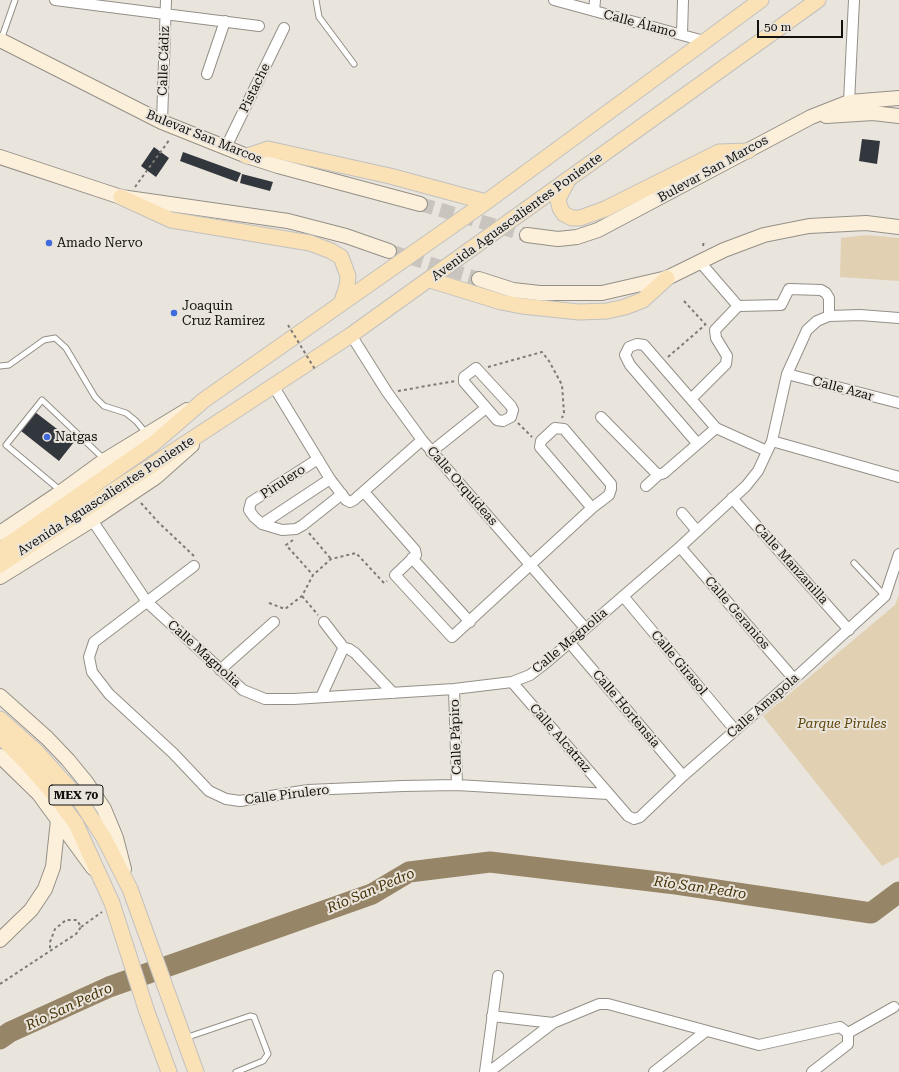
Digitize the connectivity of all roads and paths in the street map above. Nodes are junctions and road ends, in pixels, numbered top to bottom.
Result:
1 (15, 0) edge
2 (55, 0) edge
3 (166, 0) edge
4 (316, 0) edge
5 (554, 0) edge
6 (595, 0) edge
7 (683, 0) edge
8 (761, 0) edge
9 (818, 0) edge
10 (854, 0) edge
11 (594, 11) junction
12 (166, 15) junction
13 (225, 22) junction
14 (259, 26) dead end
15 (284, 28) dead end
16 (682, 34) junction
17 (1, 41) edge
18 (704, 41) junction
19 (354, 64) dead end
20 (207, 74) dead end
21 (899, 98) edge
22 (849, 102) junction
23 (899, 116) edge
24 (811, 117) junction
25 (162, 122) junction
26 (226, 147) junction
27 (162, 150) dead end
28 (748, 151) junction
29 (247, 156) junction
30 (0, 157) edge
31 (146, 173) dead end
32 (568, 181) junction
33 (121, 197) junction
34 (486, 202) junction
35 (420, 204) tunnel mouth
36 (899, 227) edge
37 (527, 235) tunnel mouth
38 (389, 251) tunnel mouth
39 (700, 262) junction
40 (668, 278) junction
41 (479, 279) tunnel mouth
42 (430, 280) junction
43 (684, 301) dead end
44 (341, 304) junction
45 (738, 306) junction
46 (829, 316) junction
47 (899, 318) edge
48 (706, 324) junction
49 (288, 325) dead end
50 (714, 334) junction
51 (351, 335) junction
52 (660, 363) junction
53 (0, 366) edge
54 (479, 370) junction
55 (316, 371) dead end
56 (787, 374) junction
57 (463, 380) junction
58 (274, 387) junction
59 (387, 392) junction
60 (691, 399) junction
61 (204, 400) junction
62 (899, 403) edge
63 (486, 408) junction
64 (511, 417) junction
65 (601, 417) dead end
66 (212, 427) junction
67 (559, 427) junction
68 (716, 428) junction
69 (146, 433) junction
70 (422, 440) junction
71 (772, 441) junction
72 (697, 443) junction
73 (540, 444) junction
74 (767, 451) junction
75 (431, 452) junction
76 (318, 459) junction
77 (105, 460) junction
78 (658, 475) junction
79 (899, 477) edge
80 (330, 479) junction
81 (646, 486) dead end
82 (62, 492) junction
83 (364, 492) junction
84 (132, 493) junction
85 (342, 494) junction
86 (732, 498) junction
87 (592, 508) junction
88 (682, 513) dead end
89 (92, 520) junction
90 (262, 524) junction
91 (300, 527) junction
92 (1, 531) edge
93 (697, 531) junction
94 (680, 547) junction
95 (899, 554) edge
96 (412, 558) junction
97 (2, 559) edge
98 (331, 560) junction
99 (195, 561) joint
100 (854, 563) dead end
101 (531, 566) junction
102 (313, 575) junction
103 (395, 575) junction
104 (0, 577) edge
105 (302, 596) junction
106 (623, 596) junction
107 (885, 596) junction
108 (147, 602) junction
109 (269, 603) dead end
110 (274, 622) dead end
111 (324, 622) joint
112 (470, 622) junction
113 (585, 628) junction
114 (849, 630) junction
115 (569, 642) junction
116 (344, 648) junction
117 (220, 670) junction
118 (794, 679) junction
119 (512, 682) junction
120 (454, 689) junction
121 (393, 693) junction
122 (0, 696) edge
123 (321, 697) junction
124 (0, 718) edge
125 (735, 730) junction
126 (0, 736) edge
127 (0, 756) edge
128 (683, 776) junction
129 (457, 786) junction
130 (608, 794) junction
131 (58, 820) junction
132 (102, 881) junction
133 (130, 889) junction
134 (112, 903) junction
135 (81, 926) junction
136 (0, 940) edge
137 (50, 952) junction
138 (498, 976) dead end
139 (0, 984) edge
140 (894, 1007) dead end
141 (492, 1016) junction
142 (553, 1023) junction
143 (706, 1031) junction
144 (848, 1033) junction
145 (184, 1039) junction
146 (169, 1072) edge
147 (196, 1072) edge
148 (236, 1072) edge
149 (485, 1072) edge
150 (489, 1072) edge
151 (654, 1072) edge
152 (812, 1072) edge

1 - 17 lane
2 - 12 street
3 - 12 street, Calle Cádiz
4 - 19 lane
5 - 11 street, Calle Álamo
6 - 11 street
7 - 16 street
8 - 18 main road, Avenida Aguascalientes Poniente
9 - 32 main road, Avenida Aguascalientes Poniente
10 - 22 street
11 - 16 street, Calle Álamo
12 - 13 street
12 - 25 street, Calle Cádiz
13 - 14 street
13 - 20 street
15 - 26 street, Pistache
16 - 18 street, Calle Álamo
17 - 25 street, Bulevar San Marcos
18 - 34 main road, Avenida Aguascalientes Poniente
21 - 22 street, Bulevar San Marcos
22 - 24 street, Bulevar San Marcos
23 - 24 street
24 - 28 street, Bulevar San Marcos
25 - 26 street, Bulevar San Marcos
26 - 29 street, Bulevar San Marcos
27 - 31 path
28 - 32 main road
28 - 37 street, Bulevar San Marcos
29 - 34 main road
29 - 35 street, Bulevar San Marcos
30 - 33 street
32 - 42 main road, Avenida Aguascalientes Poniente
33 - 38 street
33 - 44 main road
34 - 44 main road, Avenida Aguascalientes Poniente
36 - 39 street
39 - 40 street
39 - 45 street
40 - 41 street
40 - 42 main road
42 - 51 main road, Avenida Aguascalientes Poniente
43 - 48 path
44 - 61 main road, Avenida Aguascalientes Poniente
45 - 46 street
45 - 50 street
46 - 47 street, Calle Magnolia
46 - 56 street, Calle Magnolia
48 - 50 path
48 - 52 path
49 - 55 path, bridge
50 - 60 street
51 - 58 main road, Avenida Aguascalientes Poniente
51 - 59 street, Calle Orquídeas
52 - 60 street
52 - 72 street
53 - 69 lane
54 - 57 street
54 - 64 street
54 - 67 path
56 - 62 street, Calle Azar
56 - 71 street, Calle Magnolia
57 - 59 path
57 - 63 street
58 - 66 main road, Avenida Aguascalientes Poniente
58 - 76 street, Pirulero
59 - 70 street, Calle Orquídeas
60 - 68 street
61 - 69 street, Avenida Aguascalientes Poniente
61 - 97 main road, Avenida Aguascalientes Poniente
63 - 64 street
63 - 75 street
64 - 73 path
65 - 78 street
66 - 84 street, Avenida Aguascalientes Poniente
66 - 97 main road, Avenida Aguascalientes Poniente
67 - 73 street
67 - 87 street
68 - 72 street
68 - 74 street
69 - 77 street, Avenida Aguascalientes Poniente
70 - 75 street, Calle Orquídeas
70 - 83 street
71 - 74 street, Calle Magnolia
71 - 79 street
72 - 78 street
73 - 87 street
74 - 86 street, Calle Magnolia
75 - 101 street, Calle Orquídeas
76 - 80 street, Pirulero
76 - 90 street, Pirulero
77 - 82 street, Avenida Aguascalientes Poniente
77 - 82 lane
78 - 81 street
80 - 85 street, Pirulero
80 - 90 street, Pirulero
82 - 92 street, Avenida Aguascalientes Poniente
83 - 85 street
83 - 96 street
84 - 89 street, Avenida Aguascalientes Poniente
84 - 99 path
85 - 91 street
86 - 93 street, Calle Magnolia
86 - 114 street, Calle Manzanilla
87 - 101 street
88 - 93 street
89 - 104 street, Avenida Aguascalientes Poniente
89 - 108 street, Calle Magnolia
90 - 91 street
91 - 98 path
91 - 102 path
93 - 94 street, Calle Magnolia
94 - 106 street, Calle Magnolia
94 - 118 street, Calle Geranios
95 - 107 street, Calle Amapola
96 - 103 street
96 - 112 street
98 - 102 path
98 - 103 path
99 - 108 street, Calle Pirulero
100 - 107 lane
101 - 112 street
101 - 113 street, Calle Orquídeas
102 - 105 path
103 - 112 street
105 - 109 path
105 - 111 path
106 - 113 street, Calle Magnolia
106 - 125 street, Calle Girasol
107 - 114 street, Calle Amapola
108 - 117 street, Calle Magnolia
108 - 129 street, Calle Pirulero
110 - 117 street
111 - 116 street
113 - 115 street, Calle Magnolia
114 - 118 street, Calle Amapola
115 - 119 street, Calle Magnolia
115 - 128 street, Calle Hortensia
116 - 121 street
116 - 123 street
117 - 123 street, Calle Magnolia
118 - 125 street, Calle Amapola
119 - 120 street, Calle Magnolia
119 - 130 street, Calle Alcatraz
120 - 121 street, Calle Magnolia
120 - 129 street, Calle Pápiro
121 - 123 street, Calle Magnolia
122 - 133 street, MEX 70
124 - 133 main road, MEX 70
125 - 128 street, Calle Amapola
126 - 132 main road, MEX 70
127 - 131 street, MEX 70
128 - 130 street, Calle Amapola
129 - 130 street, Calle Pirulero
131 - 132 street, MEX 70
131 - 136 street
132 - 134 main road, MEX 70
133 - 145 main road, MEX 70
134 - 135 path
134 - 146 main road, MEX 70
135 - 137 path
135 - 137 path
137 - 139 path
138 - 141 street
140 - 144 street
141 - 142 street
141 - 149 street
142 - 143 street
142 - 150 street
143 - 144 street
143 - 151 street
144 - 152 street
145 - 147 main road, MEX 70
145 - 148 lane

